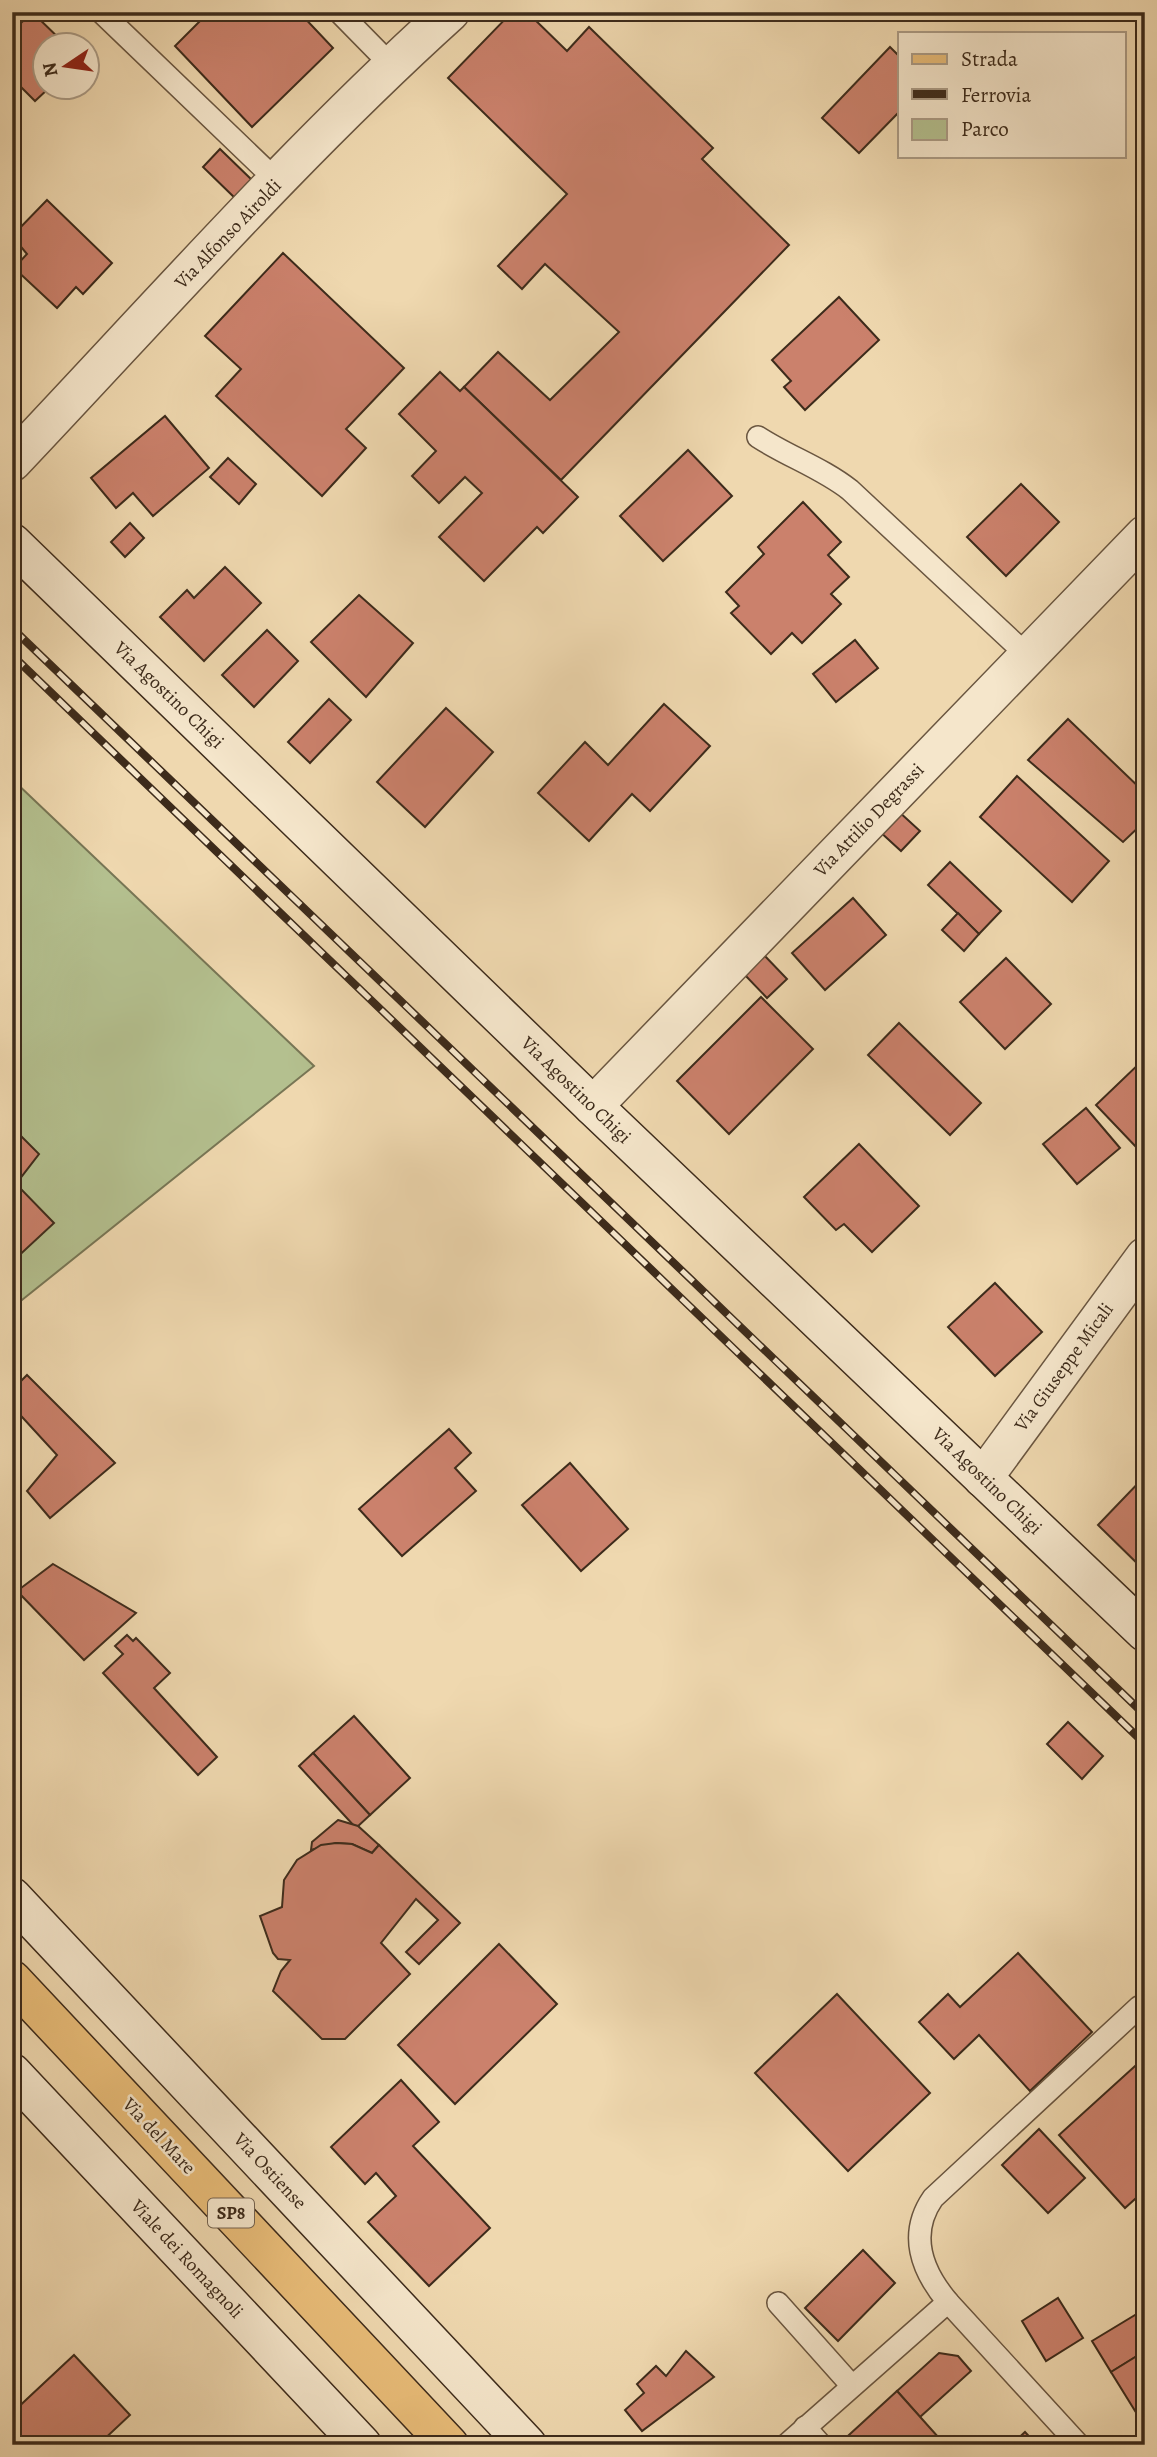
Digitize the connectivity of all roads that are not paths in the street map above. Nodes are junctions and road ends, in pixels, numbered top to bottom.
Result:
1 (101, 12) edge
2 (339, 12) edge
3 (450, 12) edge
4 (391, 65) junction
5 (278, 182) junction
6 (758, 437) dead end
7 (12, 462) edge
8 (1145, 534) edge
9 (12, 542) edge
10 (1028, 656) junction
11 (593, 1106) junction
12 (1145, 1257) edge
13 (983, 1478) junction
14 (1145, 1632) edge
15 (12, 1897) edge
16 (12, 1980) edge
17 (1139, 2007) dead end
18 (12, 2073) edge
19 (948, 2302) junction
20 (778, 2303) dead end
21 (852, 2386) junction
22 (805, 2427) junction
23 (362, 2445) edge
24 (449, 2445) edge
25 (527, 2445) edge
26 (786, 2445) edge
27 (821, 2445) edge
28 (1079, 2445) edge

1 - 5 lane
2 - 4 lane
3 - 4 street, Via Alfonso Airoldi
4 - 5 street, Via Alfonso Airoldi
5 - 7 street, Via Alfonso Airoldi
6 - 10 lane
8 - 10 street, Via Attilio Degrassi
9 - 11 street, Via Agostino Chigi
10 - 11 street, Via Attilio Degrassi
11 - 13 street, Via Agostino Chigi
12 - 13 street, Via Giuseppe Micali
13 - 14 street, Via Agostino Chigi
15 - 25 street, Via Ostiense
16 - 24 main road, Via del Mare / SP8
17 - 19 lane
18 - 23 street, Viale dei Romagnoli
19 - 21 lane
19 - 28 lane
20 - 21 lane
21 - 22 lane
22 - 26 lane
22 - 27 lane

